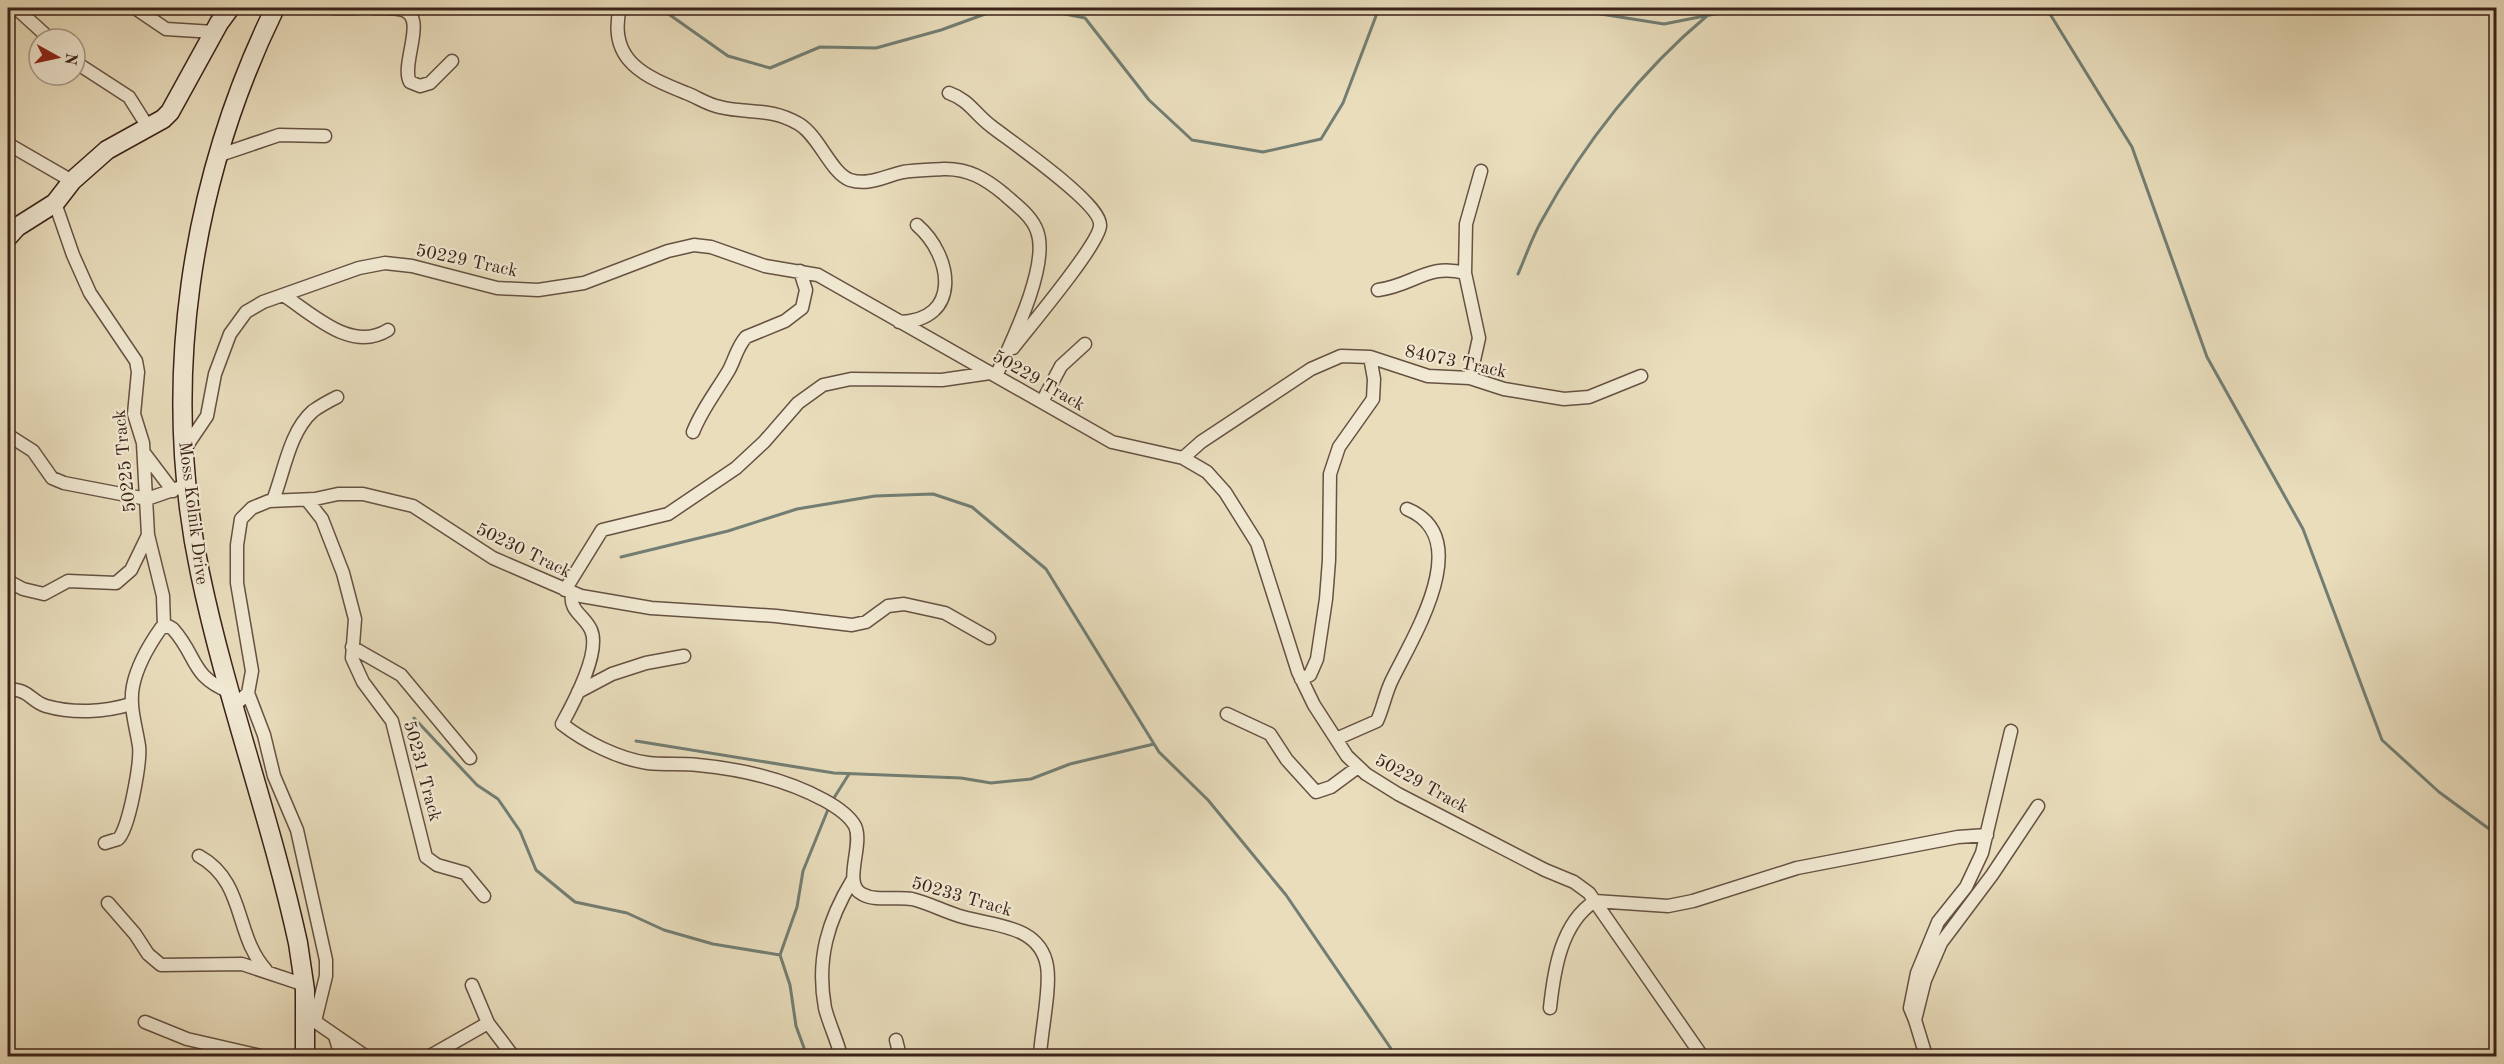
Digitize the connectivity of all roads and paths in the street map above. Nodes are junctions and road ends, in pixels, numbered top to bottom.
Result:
1 (16, 8) edge
2 (135, 8) edge
3 (230, 8) edge
4 (275, 8) edge
5 (335, 8) edge
6 (357, 8) edge
7 (374, 8) edge
8 (620, 8) edge
9 (37, 27) edge
10 (214, 32) junction
11 (452, 61) dead end
12 (87, 70) edge
13 (949, 93) dead end
14 (148, 127) junction
15 (325, 136) dead end
16 (8, 144) edge
17 (217, 156) junction
18 (1480, 171) dead end
19 (72, 181) junction
20 (55, 203) junction
21 (916, 225) dead end
22 (8, 237) edge
23 (800, 271) junction
24 (1465, 273) junction
25 (1378, 290) dead end
26 (283, 295) junction
27 (899, 322) junction
28 (388, 330) dead end
29 (1085, 344) dead end
30 (1370, 357) junction
31 (1004, 360) junction
32 (993, 375) junction
33 (1641, 376) dead end
34 (1470, 378) junction
35 (337, 396) dead end
36 (1042, 402) junction
37 (693, 432) dead end
38 (8, 435) edge
39 (184, 450) junction
40 (144, 453) junction
41 (1183, 458) junction
42 (180, 488) junction
43 (147, 499) junction
44 (273, 500) junction
45 (307, 500) junction
46 (1407, 509) dead end
47 (148, 536) junction
48 (8, 581) edge
49 (568, 592) junction
50 (164, 627) junction
51 (989, 638) dead end
52 (352, 647) junction
53 (684, 656) dead end
54 (1301, 679) junction
55 (8, 689) edge
56 (578, 692) junction
57 (238, 697) junction
58 (131, 704) junction
59 (1227, 714) dead end
60 (2011, 731) dead end
61 (1336, 739) junction
62 (470, 758) dead end
63 (1358, 767) junction
64 (2038, 806) dead end
65 (1987, 835) junction
66 (105, 843) dead end
67 (199, 856) dead end
68 (853, 879) junction
69 (484, 896) dead end
70 (1595, 901) junction
71 (108, 903) dead end
72 (266, 971) junction
73 (305, 985) junction
74 (472, 985) dead end
75 (1550, 1008) dead end
76 (311, 1018) junction
77 (1915, 1020) junction
78 (145, 1022) dead end
79 (488, 1023) junction
80 (335, 1036) junction
81 (896, 1040) dead end
82 (261, 1056) edge
83 (305, 1056) edge
84 (340, 1056) edge
85 (365, 1056) edge
86 (430, 1056) edge
87 (513, 1056) edge
88 (842, 1056) edge
89 (900, 1056) edge
90 (1040, 1056) edge
91 (1702, 1056) edge
92 (1926, 1056) edge

1 - 9 street
2 - 10 street
3 - 10 main road
4 - 17 main road, Moss Kolnik Drive
5 - 6 street
7 - 11 street
8 - 31 street
10 - 14 main road
12 - 14 street
13 - 31 street
14 - 19 main road
15 - 17 street
16 - 19 street
17 - 39 main road, Moss Kolnik Drive
18 - 24 street
19 - 20 main road
20 - 22 main road
20 - 40 street, 50225 Track
21 - 27 street
23 - 26 street, 50229 Track
23 - 27 street, 50229 Track
23 - 37 street
24 - 25 street
24 - 34 street
26 - 28 street
26 - 39 street, 50229 Track
27 - 32 street, 50229 Track
29 - 36 street
30 - 34 street, 84073 Track
30 - 41 street, 84073 Track
30 - 54 street
31 - 32 street
32 - 36 street, 50229 Track
32 - 49 street
33 - 34 street, 84073 Track
35 - 44 street
36 - 41 street, 50229 Track
38 - 43 street
39 - 42 main road, Moss Kolnik Drive
40 - 42 street
40 - 43 street, 50225 Track
41 - 54 street, 50229 Track
42 - 43 street
42 - 57 main road, Moss Kolnik Drive
43 - 47 street, 50225 Track
44 - 45 street, 50230 Track
44 - 57 street, 50230 Track
45 - 49 street, 50230 Track
45 - 52 street, 50231 Track
46 - 61 street
47 - 48 street
47 - 50 street, 50225 Track
49 - 51 street, 50230 Track
49 - 56 street
50 - 57 street
50 - 58 street
52 - 62 street
52 - 69 street, 50231 Track
53 - 56 street
54 - 61 street, 50229 Track
55 - 58 street
56 - 68 street
57 - 73 main road, Moss Kolnik Drive
57 - 76 street
58 - 66 street
59 - 63 street
60 - 65 street
61 - 63 street, 50229 Track
63 - 70 street, 50229 Track
64 - 77 street
65 - 70 street
65 - 77 street
67 - 72 street
68 - 88 street
68 - 90 street, 50233 Track
70 - 75 street
70 - 91 street, 50229 Track
71 - 72 street
72 - 73 street
73 - 76 main road, Moss Kolnik Drive
74 - 79 street
76 - 80 street
76 - 83 main road, Moss Kolnik Drive
77 - 92 street
78 - 82 street
79 - 86 street
79 - 87 street
80 - 84 street
80 - 85 street
81 - 89 street

